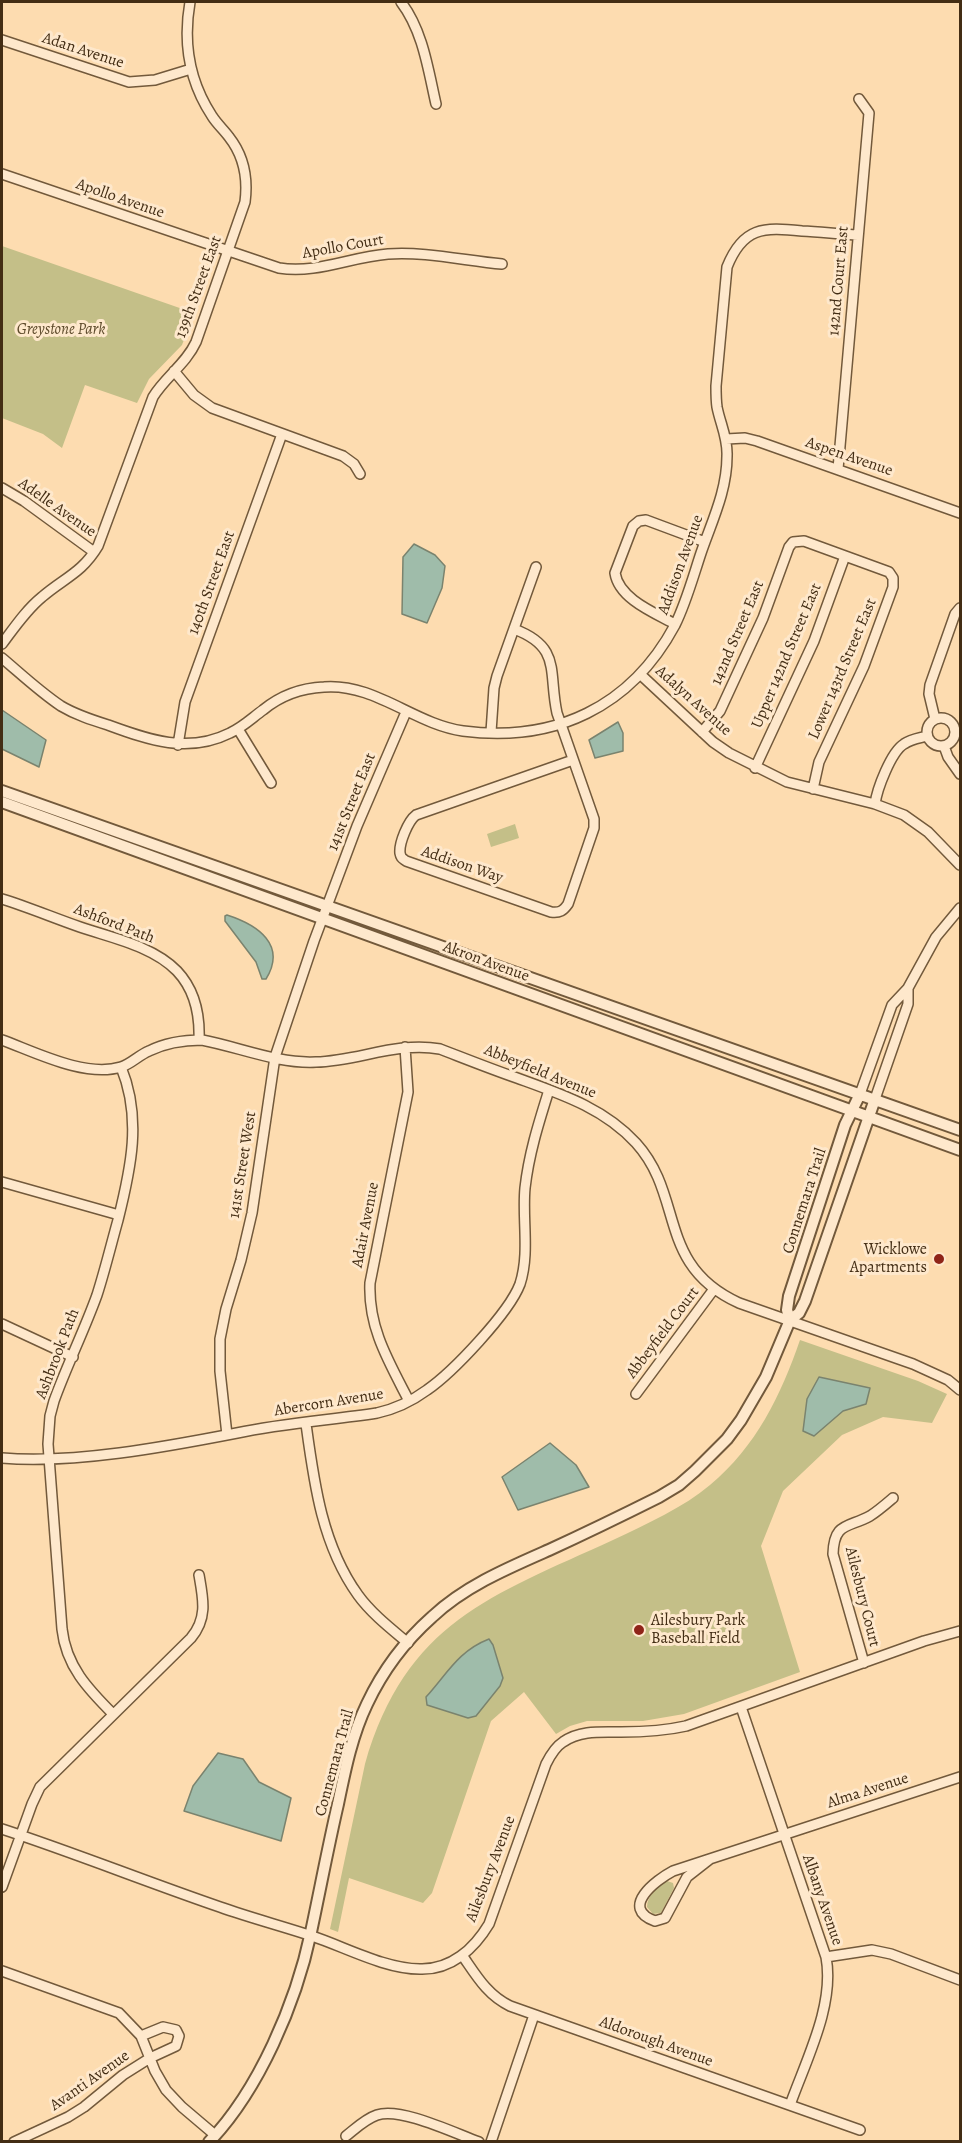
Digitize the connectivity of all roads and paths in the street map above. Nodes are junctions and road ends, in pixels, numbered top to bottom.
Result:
1 (190, 2) edge
2 (401, 2) edge
3 (2, 40) edge
4 (191, 69) junction
5 (859, 99) dead end
6 (436, 104) dead end
7 (2, 174) edge
8 (858, 235) junction
9 (228, 252) junction
10 (502, 264) dead end
11 (174, 372) junction
12 (282, 434) junction
13 (726, 439) junction
14 (838, 469) junction
15 (360, 474) dead end
16 (2, 488) edge
17 (960, 513) edge
18 (705, 542) junction
19 (94, 552) junction
20 (845, 556) junction
21 (536, 567) dead end
22 (960, 608) edge
23 (675, 624) junction
24 (514, 628) junction
25 (2, 644) edge
26 (2, 658) edge
27 (641, 675) junction
28 (406, 712) junction
29 (935, 719) junction
30 (560, 724) junction
31 (957, 724) edge
32 (238, 729) junction
33 (491, 732) junction
34 (702, 732) junction
35 (927, 736) junction
36 (178, 745) junction
37 (944, 746) junction
38 (573, 760) junction
39 (755, 768) junction
40 (960, 774) edge
41 (271, 783) dead end
42 (813, 789) junction
43 (2, 791) edge
44 (2, 802) edge
45 (875, 804) junction
46 (960, 865) edge
47 (2, 899) edge
48 (328, 905) junction
49 (960, 908) edge
50 (323, 919) junction
51 (908, 988) junction
52 (2, 1040) edge
53 (199, 1040) junction
54 (405, 1047) junction
55 (275, 1057) junction
56 (121, 1067) junction
57 (549, 1089) junction
58 (860, 1094) junction
59 (875, 1099) junction
60 (851, 1111) junction
61 (870, 1118) junction
62 (960, 1130) edge
63 (960, 1150) edge
64 (2, 1182) edge
65 (119, 1215) junction
66 (714, 1289) junction
67 (790, 1320) junction
68 (2, 1324) edge
69 (73, 1357) junction
70 (960, 1390) edge
71 (636, 1394) dead end
72 (409, 1401) junction
73 (306, 1424) junction
74 (227, 1435) junction
75 (2, 1458) edge
76 (49, 1458) junction
77 (893, 1498) dead end
78 (199, 1575) dead end
79 (960, 1631) edge
80 (408, 1642) junction
81 (864, 1663) junction
82 (741, 1707) junction
83 (113, 1714) junction
84 (960, 1777) edge
85 (2, 1829) edge
86 (784, 1833) junction
87 (21, 1835) junction
88 (710, 1859) junction
89 (2, 1887) edge
90 (311, 1935) junction
91 (462, 1955) junction
92 (826, 1957) junction
93 (2, 1971) edge
94 (960, 1980) edge
95 (534, 2014) junction
96 (141, 2036) junction
97 (150, 2058) junction
98 (790, 2105) junction
99 (860, 2130) dead end
100 (346, 2136) dead end
101 (215, 2139) edge
102 (14, 2142) edge
103 (479, 2142) edge
104 (491, 2142) edge

1 - 4 street, 139th Street East
2 - 6 street
3 - 4 street, Adan Avenue
4 - 9 street, 139th Street East
5 - 8 street, 142nd Court East
7 - 9 street, Apollo Avenue
8 - 13 street, Addison Avenue
8 - 14 street, 142nd Court East
9 - 10 street, Apollo Court
9 - 11 street, 139th Street East
11 - 12 street
11 - 19 street, 139th Street East
12 - 15 street
12 - 36 street, 140th Street East
13 - 14 street, Aspen Avenue
13 - 18 street, Addison Avenue
14 - 17 street, Aspen Avenue
16 - 19 street, Adelle Avenue
18 - 23 street, Addison Avenue
18 - 23 street
19 - 25 street, 139th Street East
20 - 34 street, 142nd Street East
20 - 39 street, Upper 142nd Street East
20 - 42 street, Lower 143rd Street East
21 - 24 street
22 - 29 street
23 - 27 street, Addison Avenue
24 - 30 street, Addison Way
24 - 33 street
26 - 36 street, Addison Avenue
27 - 30 street, Addison Avenue
27 - 34 street, Adalyn Avenue
28 - 32 street, Addison Avenue
28 - 33 street, Addison Avenue
28 - 48 street, 141st Street East
29 - 31 street
29 - 35 street
30 - 33 street, Addison Avenue
30 - 38 street, Addison Way
31 - 37 street
32 - 36 street, Addison Avenue
32 - 41 street
34 - 39 street, Adalyn Avenue
35 - 37 street
35 - 45 street
37 - 40 street
38 - 38 street, Addison Way
39 - 42 street, Adalyn Avenue
42 - 45 street, Adalyn Avenue
43 - 48 street, Akron Avenue
44 - 50 street, Akron Avenue
45 - 46 street, Adalyn Avenue
47 - 53 street, Ashford Path
48 - 50 street, 141st Street West
48 - 58 street, Akron Avenue
49 - 51 street
50 - 55 street, 141st Street West
50 - 60 street, Akron Avenue
51 - 58 street
51 - 59 street
52 - 56 street, Abbeyfield Avenue
53 - 55 street, Abbeyfield Avenue
53 - 56 street, Abbeyfield Avenue
54 - 55 street, Abbeyfield Avenue
54 - 57 street, Abbeyfield Avenue
54 - 72 street, Adair Avenue
55 - 74 street, 141st Street West
56 - 65 street, Ashbrook Path
57 - 66 street, Abbeyfield Avenue
57 - 72 street, Abercorn Avenue
58 - 59 street, Akron Avenue
58 - 60 street, Connemara Trail
59 - 61 street, Connemara Trail
59 - 62 street, Akron Avenue
60 - 61 street, Akron Avenue
60 - 67 street, Connemara Trail
61 - 63 street, Akron Avenue
61 - 67 street, Connemara Trail
64 - 65 street
65 - 69 street, Ashbrook Path
66 - 67 street, Abbeyfield Avenue
66 - 71 street, Abbeyfield Court
67 - 70 street, Abbeyfield Avenue
67 - 80 street, Connemara Trail
68 - 69 street
69 - 76 street, Ashbrook Path
72 - 73 street, Abercorn Avenue
73 - 74 street, Abercorn Avenue
73 - 80 street
74 - 76 street, Abercorn Avenue
75 - 76 street, Abercorn Avenue
76 - 83 street, Ashbrook Path
77 - 81 street, Ailesbury Court
78 - 83 street
79 - 81 street, Ailesbury Avenue
80 - 90 street, Connemara Trail
81 - 82 street, Ailesbury Avenue
82 - 86 street, Albany Avenue
82 - 91 street, Ailesbury Avenue
83 - 87 street
84 - 86 street, Alma Avenue
85 - 87 street
86 - 88 street, Alma Avenue
86 - 92 street, Albany Avenue
87 - 89 street
87 - 90 street, Ailesbury Avenue
88 - 88 street, Alma Avenue
90 - 91 street, Ailesbury Avenue
90 - 101 street, Connemara Trail
91 - 95 street, Aldorough Avenue
92 - 94 street
92 - 98 street, Albany Avenue
93 - 96 street
95 - 98 street, Aldorough Avenue
95 - 104 street
96 - 97 street
96 - 97 street, Avanti Avenue
97 - 101 street
97 - 102 street, Avanti Avenue
98 - 99 street, Aldorough Avenue
100 - 103 street

